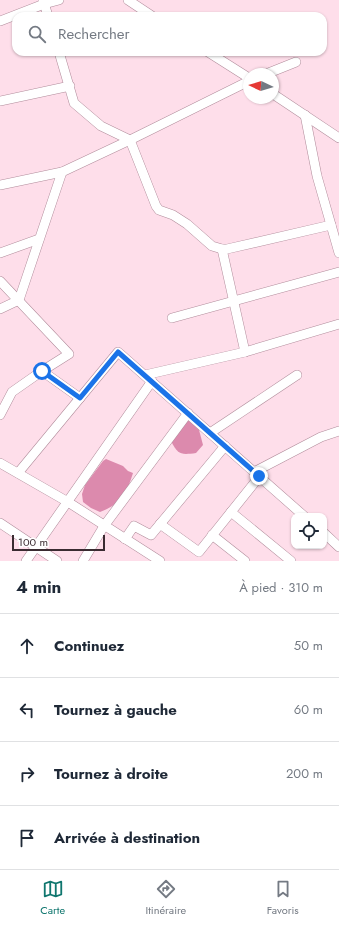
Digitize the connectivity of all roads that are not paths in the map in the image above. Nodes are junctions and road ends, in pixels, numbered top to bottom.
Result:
1 (59, 0) edge
2 (128, 0) edge
3 (43, 2) edge
4 (20, 12) edge
5 (47, 12) edge
6 (146, 12) edge
7 (12, 16) edge
8 (0, 21) edge
9 (60, 56) edge
10 (214, 56) edge
11 (296, 62) dead end
12 (279, 69) edge
13 (243, 76) edge
14 (243, 83) edge
15 (70, 86) junction
16 (279, 98) edge
17 (0, 101) edge
18 (305, 115) junction
19 (339, 138) edge
20 (130, 140) junction
21 (62, 172) junction
22 (0, 185) edge
23 (331, 225) junction
24 (39, 239) junction
25 (222, 249) junction
26 (0, 253) edge
27 (339, 253) edge
28 (339, 272) edge
29 (0, 281) edge
30 (19, 300) junction
31 (233, 301) junction
32 (0, 309) edge
33 (172, 318) dead end
34 (339, 324) edge
35 (245, 352) junction
36 (42, 371) junction
37 (297, 376) dead end
38 (149, 378) junction
39 (80, 398) junction
40 (188, 413) junction
41 (0, 415) edge
42 (339, 432) edge
43 (210, 433) junction
44 (225, 446) junction
45 (0, 463) edge
46 (18, 473) junction
47 (257, 474) junction
48 (68, 502) junction
49 (231, 512) junction
50 (301, 513) edge
51 (0, 524) edge
52 (160, 524) junction
53 (104, 526) junction
54 (212, 535) junction
55 (327, 536) edge
56 (125, 539) junction
57 (339, 546) edge
58 (36, 547) junction
59 (26, 561) edge
60 (58, 561) edge
61 (83, 561) edge
62 (160, 561) edge
63 (245, 561) edge
64 (291, 561) edge

1 - 3 street
2 - 6 street
3 - 4 street
3 - 5 street
7 - 8 street
9 - 15 street
10 - 13 street
11 - 12 street
14 - 20 street
15 - 17 street
15 - 20 street
16 - 18 street
18 - 19 street
18 - 23 street
20 - 21 street
20 - 25 street
21 - 22 street
21 - 24 street
23 - 25 street
23 - 27 street
24 - 26 street
24 - 30 street
25 - 31 street
28 - 31 street
29 - 30 street
30 - 32 street
30 - 36 street
31 - 33 street
31 - 35 street
34 - 35 street
35 - 38 street
36 - 39 street
36 - 41 street
37 - 43 street
38 - 39 street
38 - 40 street
38 - 48 street
39 - 46 street
40 - 43 street
40 - 53 street
42 - 47 street
43 - 44 street
44 - 47 street
44 - 52 street
45 - 46 street
46 - 48 street
47 - 49 street
47 - 50 street
48 - 53 street
48 - 58 street
49 - 54 street
49 - 64 street
51 - 58 street
52 - 54 street
52 - 56 street
53 - 56 street
53 - 61 street
54 - 63 street
55 - 57 street
56 - 62 street
58 - 59 street
58 - 60 street

